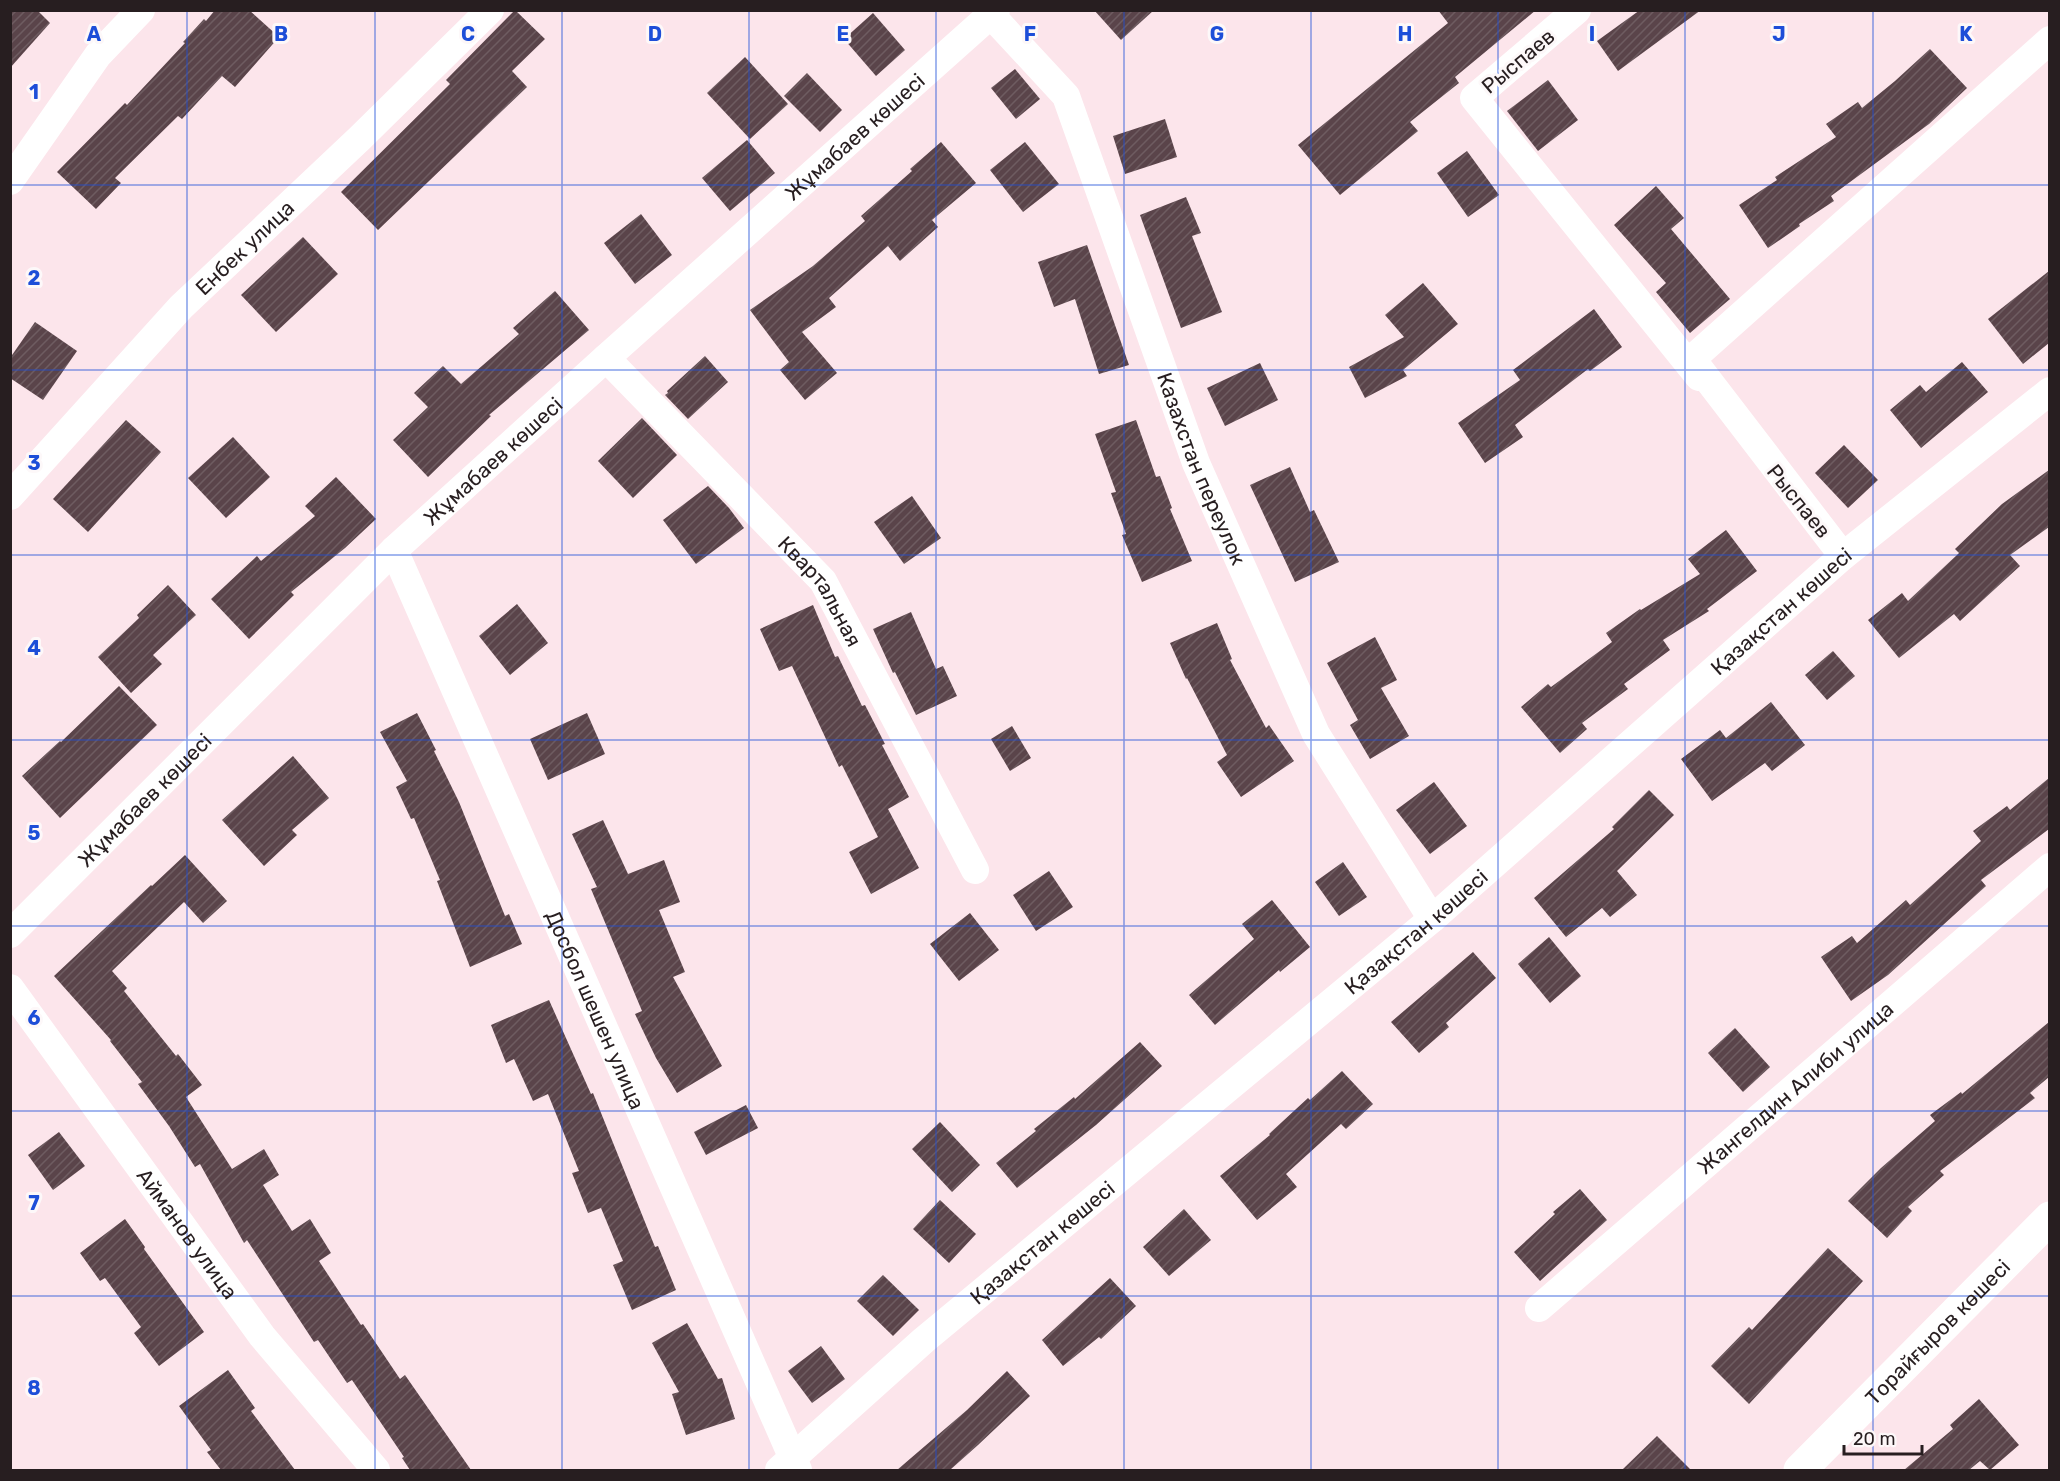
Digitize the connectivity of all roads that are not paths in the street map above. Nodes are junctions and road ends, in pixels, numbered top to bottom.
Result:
1 (141, 10) edge
2 (490, 10) edge
3 (1577, 10) edge
4 (994, 13) edge
5 (2049, 40) edge
6 (10, 181) edge
7 (606, 358) junction
8 (2049, 391) edge
9 (10, 496) edge
10 (393, 550) junction
11 (1844, 556) junction
12 (2049, 867) edge
13 (975, 870) dead end
14 (1432, 919) junction
15 (10, 934) edge
16 (10, 988) edge
17 (2048, 1221) edge
18 (1539, 1308) dead end
19 (790, 1466) edge
20 (376, 1470) edge
21 (1800, 1470) edge

1 - 6 street
2 - 9 street, Енбек улица
3 - 11 street, Рыспаев
4 - 7 street, Жұмабаев көшесі
4 - 14 street, Казахстан переулок
5 - 11 street, Рыспаев
7 - 10 street, Жұмабаев көшесі
7 - 13 street, Квартальная
8 - 11 street, Қазақстан көшесі
10 - 15 street, Жұмабаев көшесі
10 - 19 street, Досбол шешен улица
11 - 14 street, Қазақстан көшесі
12 - 18 street, Жангелдин Алиби улица
14 - 19 street, Қазақстан көшесі
16 - 20 street, Айманов улица
17 - 21 street, Торайғыров көшесі

